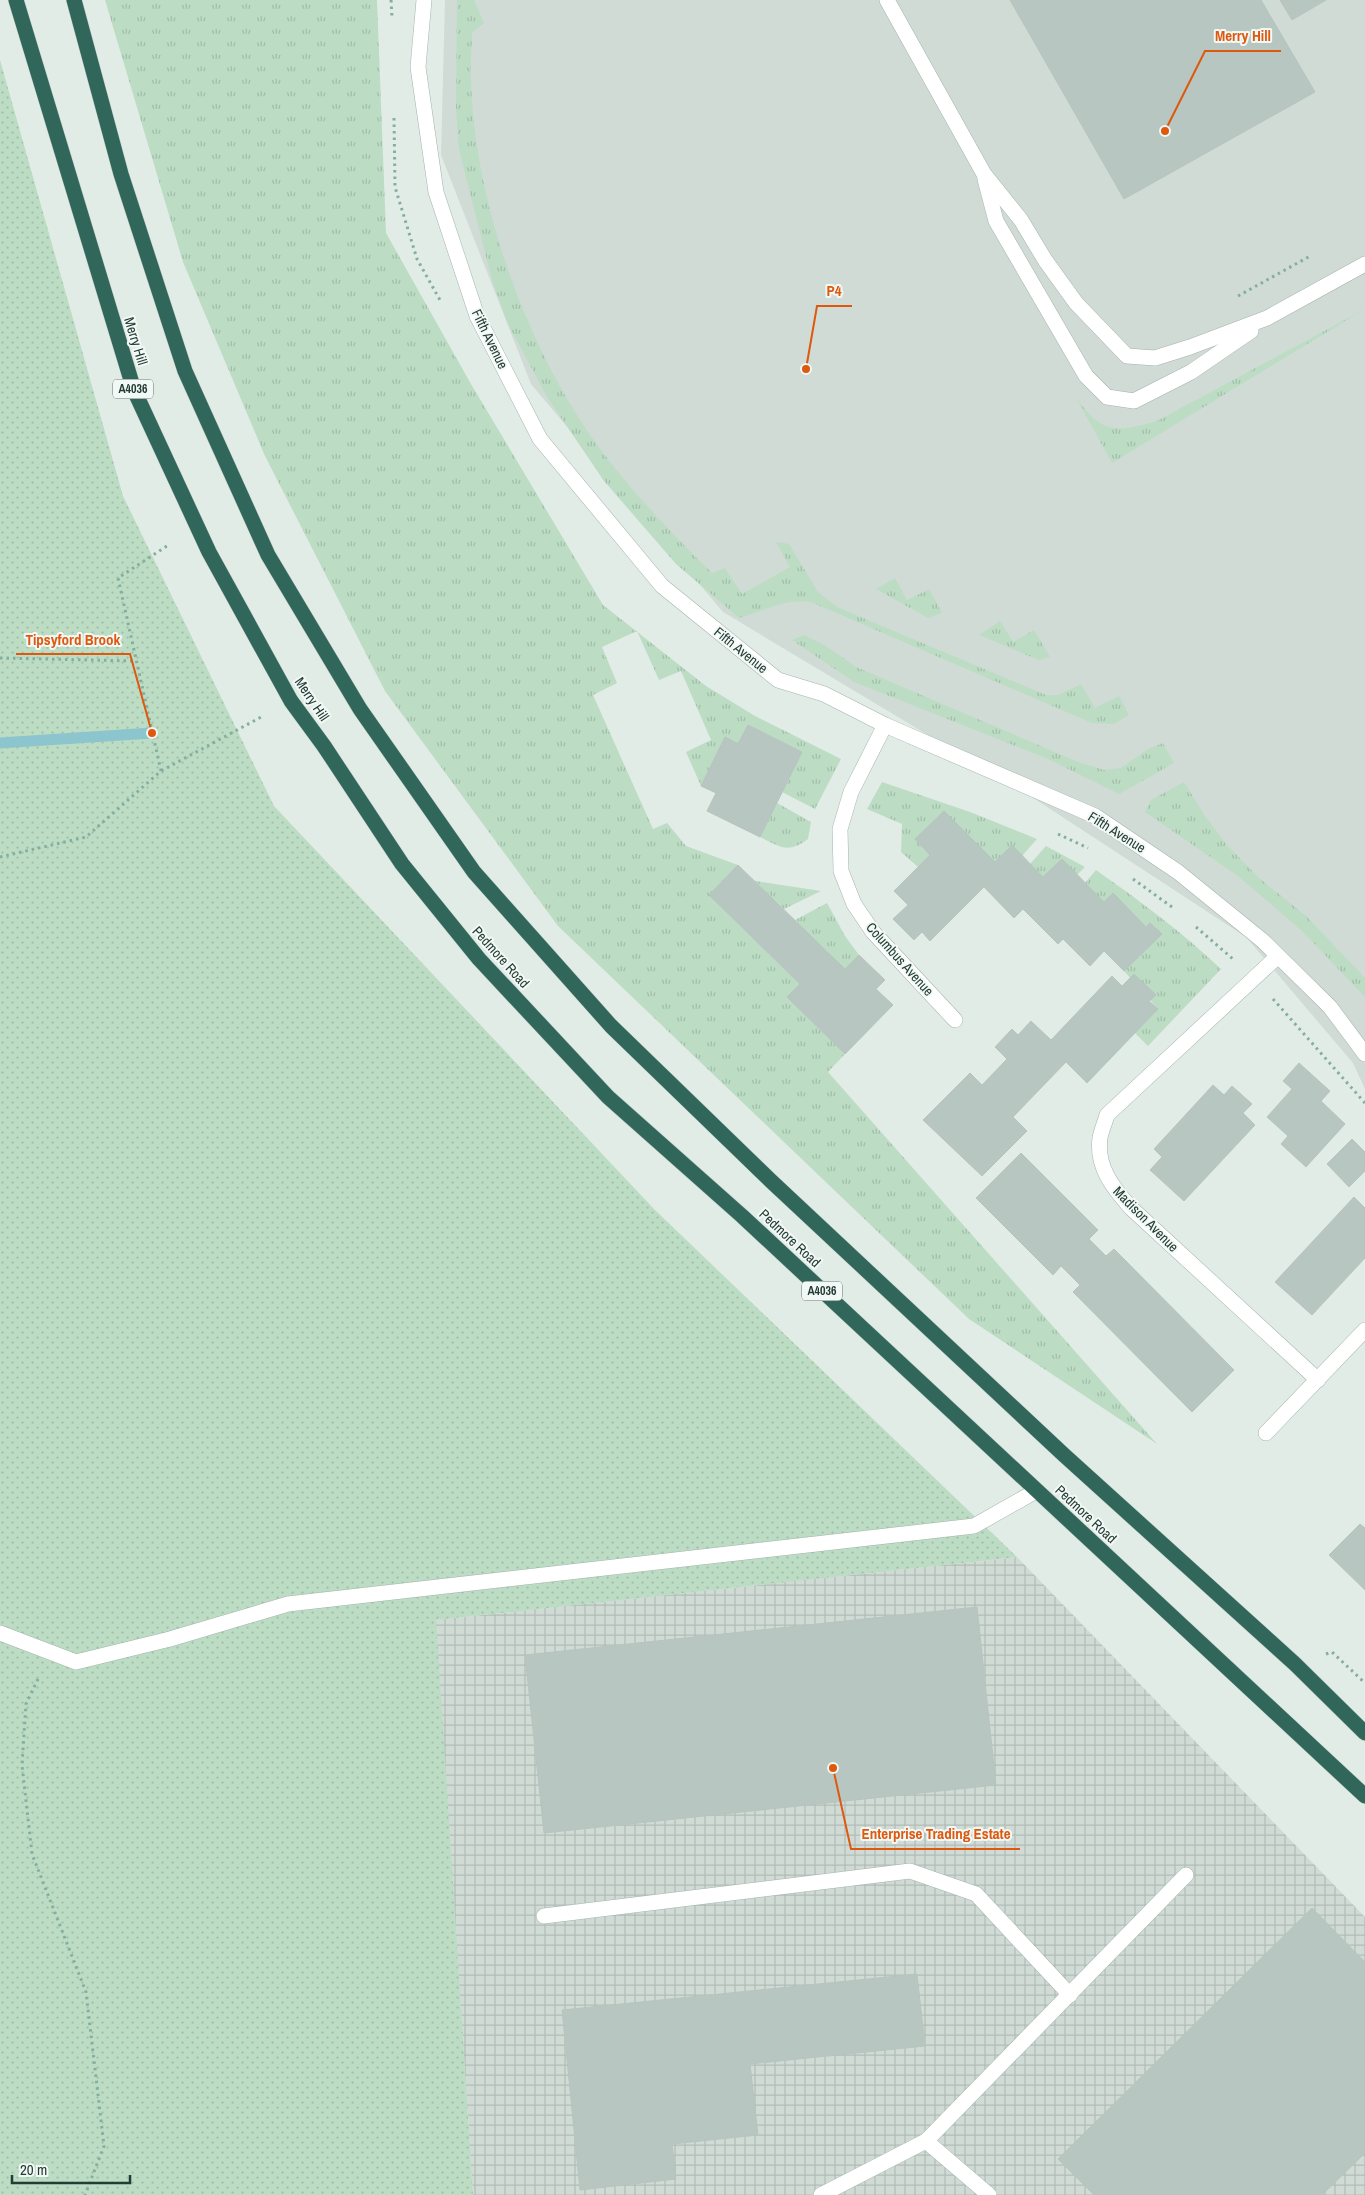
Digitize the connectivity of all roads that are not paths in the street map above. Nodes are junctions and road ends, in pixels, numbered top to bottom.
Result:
1 (16, 0) edge
2 (74, 0) edge
3 (424, 0) edge
4 (887, 0) edge
5 (984, 174) junction
6 (1365, 264) edge
7 (1290, 306) junction
8 (885, 726) junction
9 (324, 746) joint
10 (1278, 956) junction
11 (955, 1020) dead end
12 (1365, 1054) edge
13 (1365, 1330) edge
14 (1318, 1380) junction
15 (1266, 1433) dead end
16 (1036, 1491) junction
17 (0, 1633) edge
18 (1365, 1733) edge
19 (1365, 1796) edge
20 (1186, 1876) dead end
21 (544, 1916) dead end
22 (1070, 1995) junction
23 (926, 2141) junction
24 (821, 2195) edge
25 (989, 2195) edge

1 - 9 highway, Merry Hill / A4036
2 - 18 highway, Pedmore Road
3 - 8 street, Fifth Avenue
4 - 5 street
5 - 7 street
5 - 7 street
6 - 7 street
8 - 10 street, Fifth Avenue
8 - 11 street, Columbus Avenue
9 - 16 highway, Pedmore Road / A4036
10 - 12 street, Fifth Avenue
10 - 14 street, Madison Avenue
13 - 14 street
14 - 15 street
16 - 17 street
16 - 19 highway, Pedmore Road / A4036
20 - 22 street
21 - 22 street
22 - 23 street
23 - 24 street
23 - 25 street

